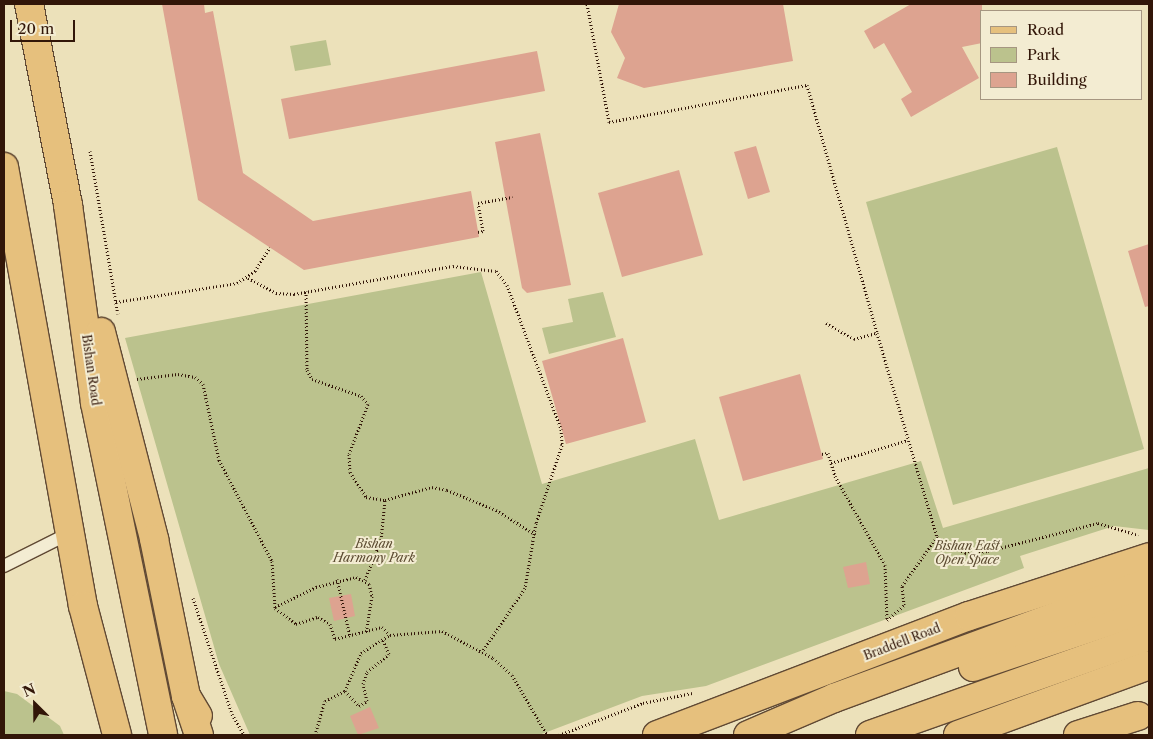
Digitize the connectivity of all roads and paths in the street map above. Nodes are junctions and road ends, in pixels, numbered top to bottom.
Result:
1 (29, 4) edge
2 (587, 4) edge
3 (4, 167) edge
4 (512, 196) dead end
5 (68, 205) junction
6 (478, 232) dead end
7 (270, 247) dead end
8 (248, 278) junction
9 (306, 291) junction
10 (116, 302) dead end
11 (826, 323) dead end
12 (876, 333) junction
13 (130, 381) dead end
14 (908, 440) junction
15 (822, 454) dead end
16 (831, 464) junction
17 (385, 500) junction
18 (70, 533) junction
19 (535, 534) junction
20 (937, 537) junction
21 (1147, 547) edge
22 (4, 566) edge
23 (337, 579) junction
24 (365, 580) junction
25 (1149, 582) edge
26 (275, 608) junction
27 (1149, 608) edge
28 (1100, 611) junction
29 (887, 621) junction
30 (878, 624) dead end
31 (366, 632) junction
32 (390, 635) junction
33 (350, 636) junction
34 (1149, 636) edge
35 (382, 638) junction
36 (482, 652) junction
37 (1139, 669) edge
38 (345, 691) junction
39 (701, 692) dead end
40 (186, 696) junction
41 (1144, 714) edge
42 (115, 735) edge
43 (163, 735) edge
44 (199, 735) edge
45 (210, 735) edge
46 (315, 735) edge
47 (547, 735) edge
48 (559, 735) edge
49 (657, 735) edge
50 (748, 735) edge
51 (779, 735) edge
52 (870, 735) edge
53 (958, 735) edge
54 (1078, 735) edge
55 (1102, 735) edge

1 - 5 main road, Bishan Road
2 - 12 path
3 - 18 main road
4 - 6 path
5 - 40 main road
5 - 43 main road, Bishan Road
7 - 8 path
8 - 9 path
8 - 10 path
9 - 17 path
9 - 19 path
11 - 12 path
12 - 14 path
13 - 26 path
14 - 16 path
14 - 20 path
15 - 16 path
16 - 29 path
17 - 19 path
17 - 24 path
18 - 22 lane
18 - 42 main road
19 - 36 path
20 - 21 path
20 - 29 path
21 - 49 main road, Braddell Road
23 - 24 path
23 - 26 path
23 - 33 path
24 - 31 path
25 - 28 main road
26 - 33 path
27 - 28 main road
28 - 50 main road
28 - 51 main road
29 - 30 path
31 - 32 path
31 - 33 path
32 - 35 path
32 - 36 path
34 - 52 main road
35 - 38 path
35 - 38 path
36 - 47 path
37 - 53 main road
38 - 46 path
39 - 48 path
40 - 44 main road
40 - 45 main road
41 - 54 main road
41 - 55 main road

